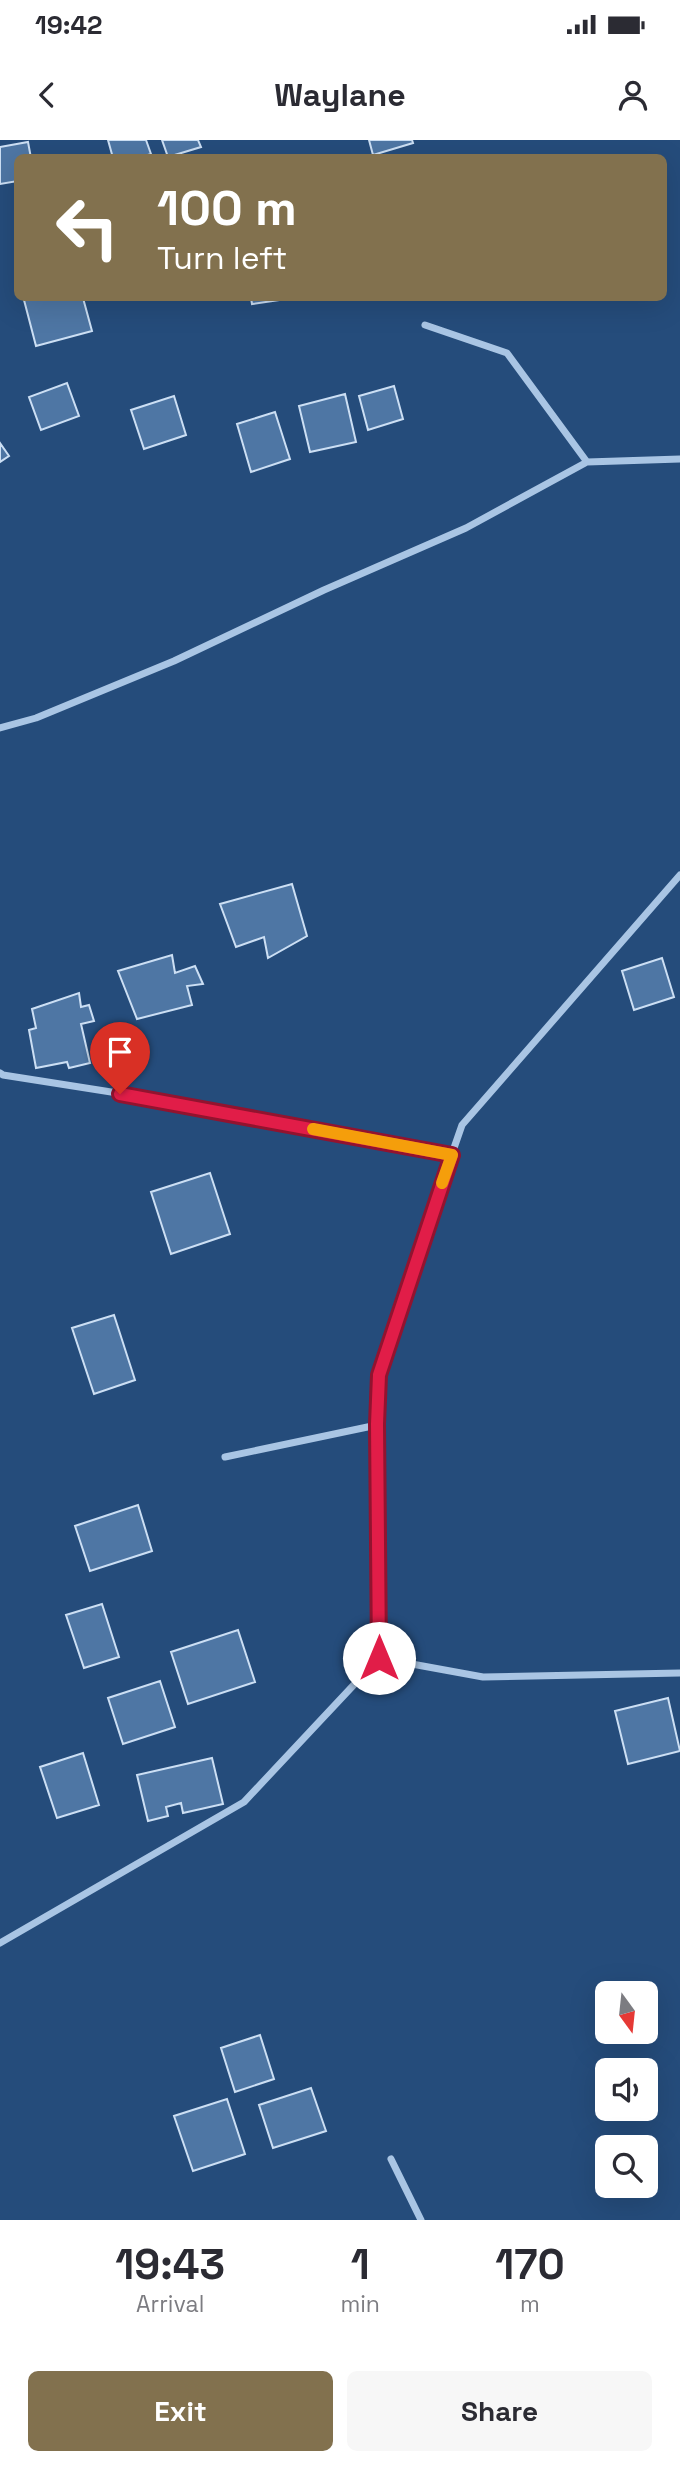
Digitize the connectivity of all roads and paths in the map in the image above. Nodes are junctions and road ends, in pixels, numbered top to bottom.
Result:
1 (425, 325) dead end
2 (680, 459) edge
3 (587, 462) junction
4 (0, 728) edge
5 (680, 875) edge
6 (0, 1073) edge
7 (452, 1155) junction
8 (377, 1424) junction
9 (225, 1457) dead end
10 (379, 1658) junction
11 (680, 1673) edge
12 (0, 1943) edge
13 (391, 2159) dead end
14 (421, 2220) edge

1 - 3 street
2 - 3 street
3 - 4 street
5 - 7 street
6 - 7 street
7 - 8 street
8 - 9 street
8 - 10 street
10 - 11 street
10 - 12 street
13 - 14 street

